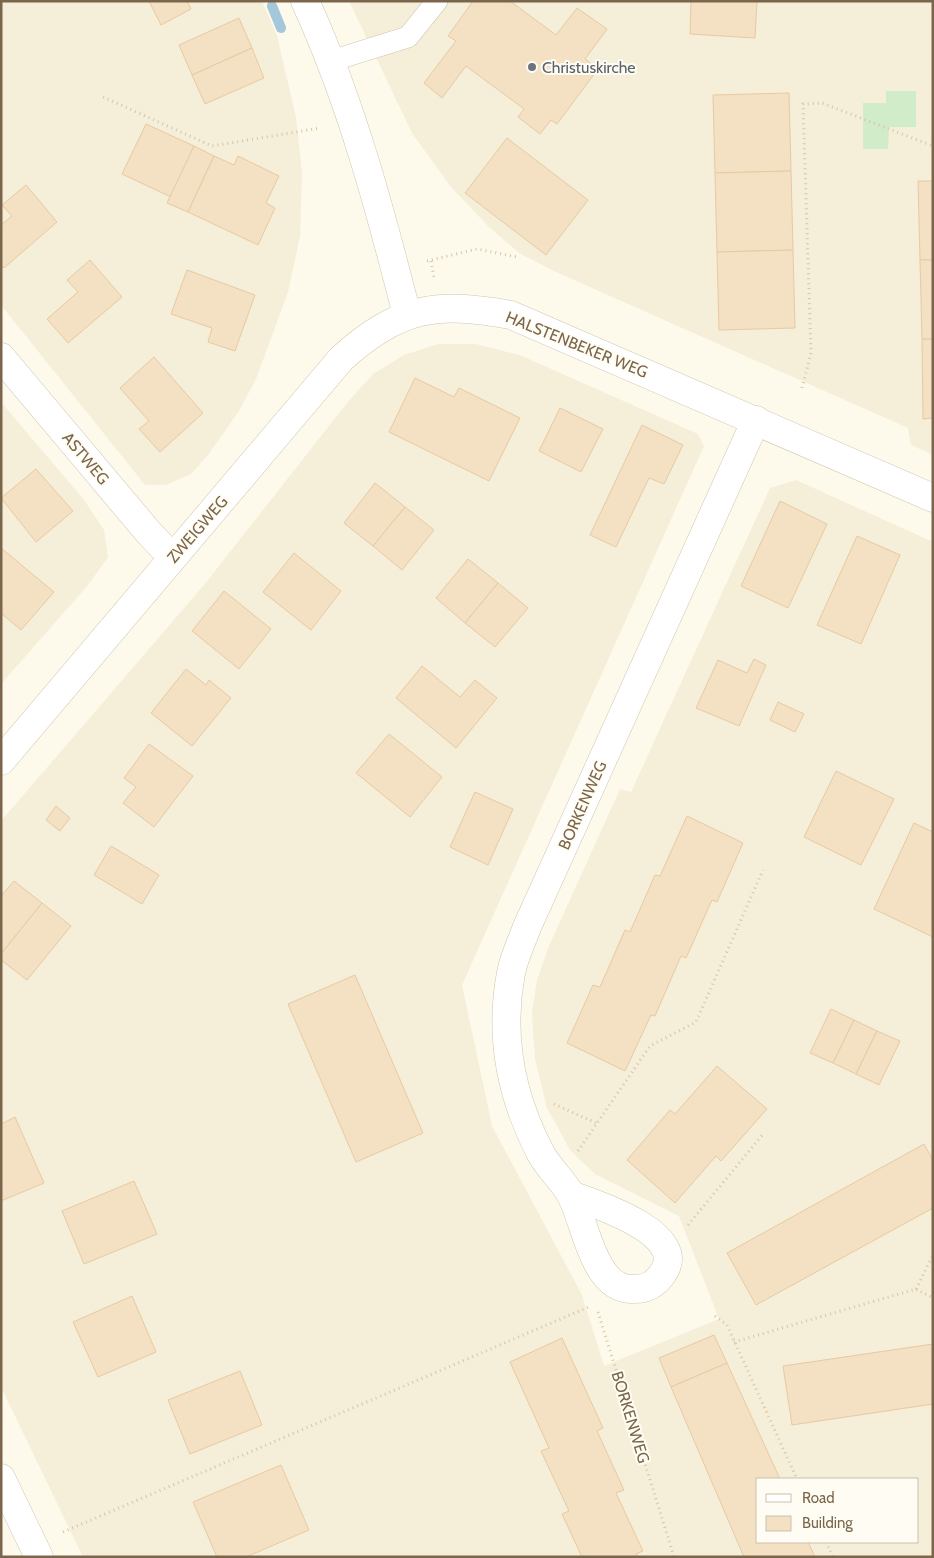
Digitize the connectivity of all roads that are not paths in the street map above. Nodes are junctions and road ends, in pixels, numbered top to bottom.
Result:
1 (305, 1) edge
2 (437, 1) edge
3 (331, 61) junction
4 (407, 315) junction
5 (1, 357) edge
6 (756, 420) junction
7 (933, 498) edge
8 (172, 557) junction
9 (1, 761) edge
10 (571, 1195) dead end
11 (1, 1478) edge
12 (39, 1557) edge

1 - 3 street
2 - 3 lane
3 - 4 street
4 - 6 street, HALSTENBEKER WEG
4 - 8 street, ZWEIGWEG
5 - 8 street, ASTWEG
6 - 7 street, HALSTENBEKER WEG
6 - 10 street, BORKENWEG
8 - 9 street, ZWEIGWEG
11 - 12 street

